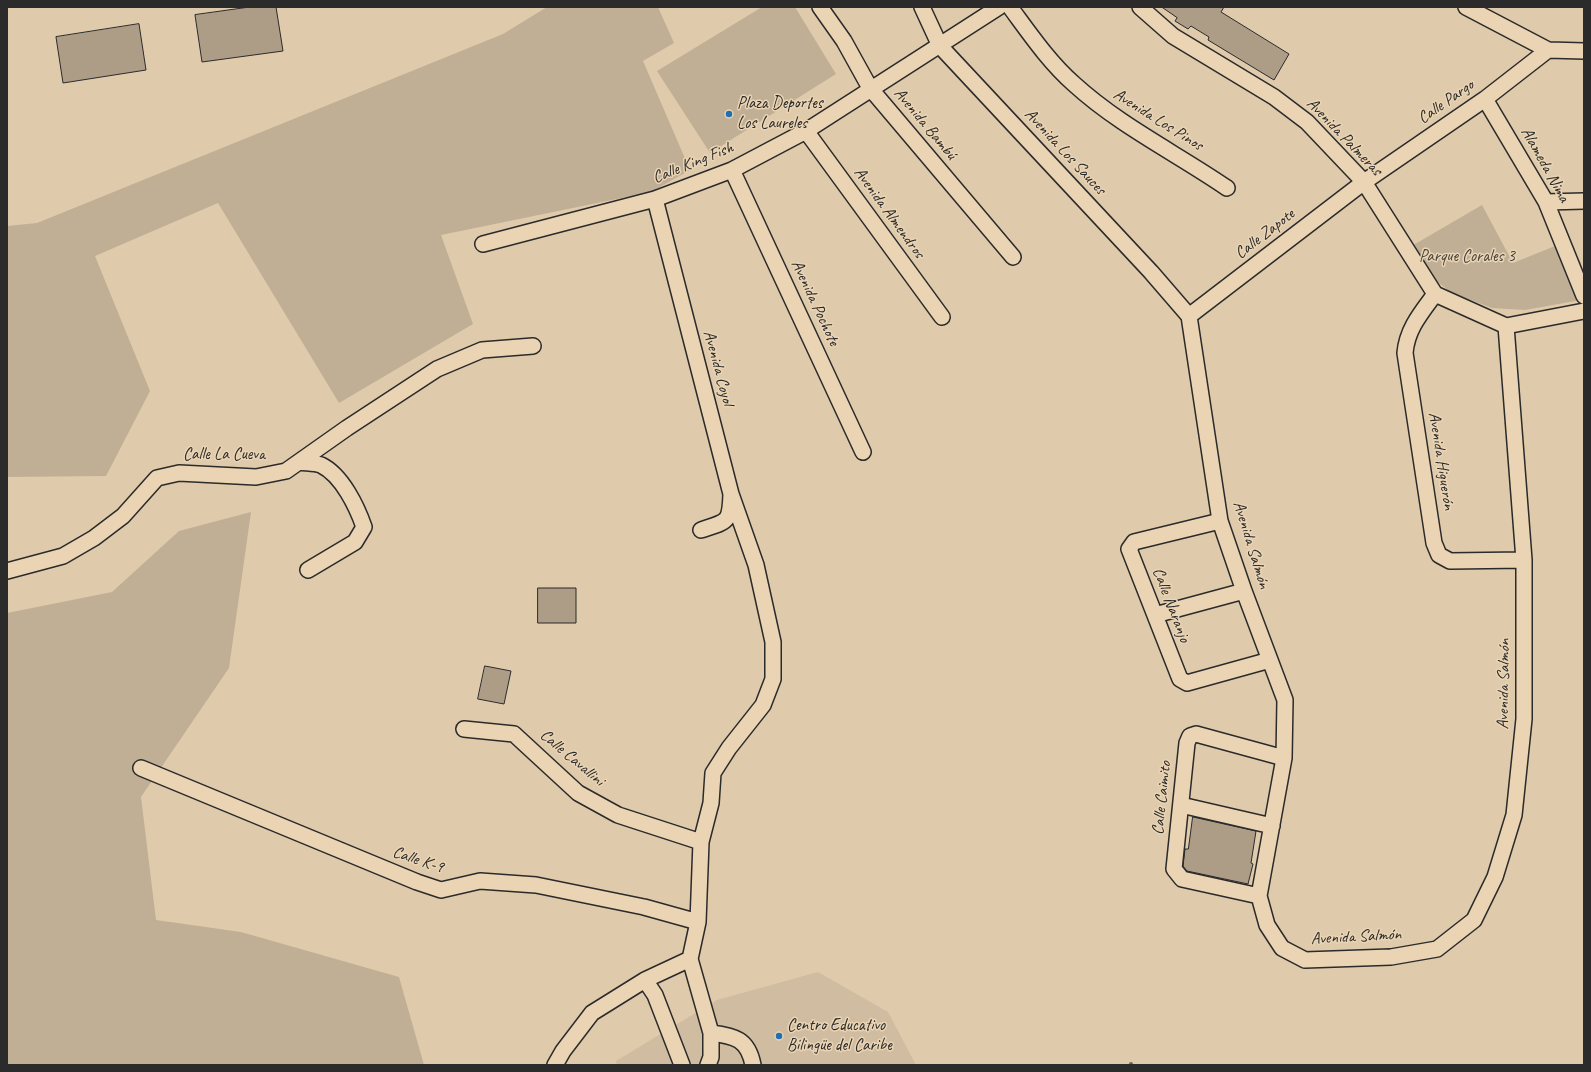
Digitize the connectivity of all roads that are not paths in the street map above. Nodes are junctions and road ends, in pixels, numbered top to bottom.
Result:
1 (820, 7) edge
2 (922, 7) edge
3 (999, 7) edge
4 (1010, 7) edge
5 (1140, 7) edge
6 (1466, 7) edge
7 (940, 46) junction
8 (1548, 50) junction
9 (1584, 51) edge
10 (870, 88) junction
11 (1485, 99) junction
12 (806, 131) junction
13 (732, 170) junction
14 (1364, 182) junction
15 (1227, 188) dead end
16 (655, 199) junction
17 (1584, 201) edge
18 (1546, 202) junction
19 (482, 244) dead end
20 (1013, 256) dead end
21 (1435, 294) junction
22 (1584, 296) edge
23 (1584, 311) edge
24 (1190, 316) junction
25 (942, 317) dead end
26 (1506, 326) junction
27 (534, 346) dead end
28 (863, 452) dead end
29 (299, 462) junction
30 (731, 494) junction
31 (1220, 521) junction
32 (702, 530) dead end
33 (1524, 560) junction
34 (308, 570) dead end
35 (7, 571) edge
36 (1244, 591) junction
37 (1155, 615) junction
38 (1270, 660) junction
39 (464, 729) dead end
40 (1284, 758) junction
41 (141, 768) dead end
42 (1180, 805) junction
43 (1272, 826) junction
44 (701, 842) junction
45 (1259, 896) junction
46 (698, 922) junction
47 (690, 959) junction
48 (645, 980) junction
49 (712, 1033) junction
50 (555, 1065) edge
51 (682, 1065) edge
52 (708, 1065) edge
53 (753, 1065) edge

1 - 10 street, Avenida Bambú
2 - 7 street, Avenida Los Sauces
3 - 7 street, Calle King Fish
4 - 15 street, Avenida Los Pinos
5 - 14 street, Avenida Palmeras
6 - 8 street
7 - 10 street, Calle King Fish
7 - 24 street, Avenida Los Sauces
8 - 9 street
8 - 11 street, Calle Pargo
10 - 12 street, Calle King Fish
10 - 20 street, Avenida Bambú
11 - 14 street, Calle Pargo
11 - 18 street, Alameda Nima
12 - 13 street, Calle King Fish
12 - 25 street, Avenida Almendros
13 - 16 street, Calle King Fish
13 - 28 street, Avenida Pochote
14 - 21 street, Avenida Palmeras
14 - 24 street, Calle Zapote
16 - 19 street, Calle King Fish
16 - 30 street, Avenida Coyol
17 - 18 street
18 - 22 street, Alameda Nima
21 - 26 street
21 - 33 street, Avenida Higuerón
23 - 26 street
24 - 31 street, Avenida Salmón
26 - 33 street, Avenida Salmón
27 - 29 street, Calle La Cueva
29 - 34 street
29 - 35 street, Calle La Cueva
30 - 32 street, Avenida Coyol
30 - 44 street
31 - 36 street, Avenida Salmón
31 - 37 street, Calle Naranjo
33 - 45 street, Avenida Salmón
36 - 37 street
36 - 38 street, Avenida Salmón
37 - 38 street, Calle Naranjo
38 - 40 street, Avenida Salmón
39 - 44 street, Calle Cavallini
40 - 42 street, Calle Caimito
40 - 43 street, Avenida Salmón
41 - 46 street, Calle K-9
42 - 43 street
42 - 45 street, Calle Caimito
43 - 45 street, Avenida Salmón
44 - 46 street
46 - 47 street
47 - 48 street
47 - 49 street
48 - 50 street
48 - 51 street
49 - 52 street
49 - 53 street

